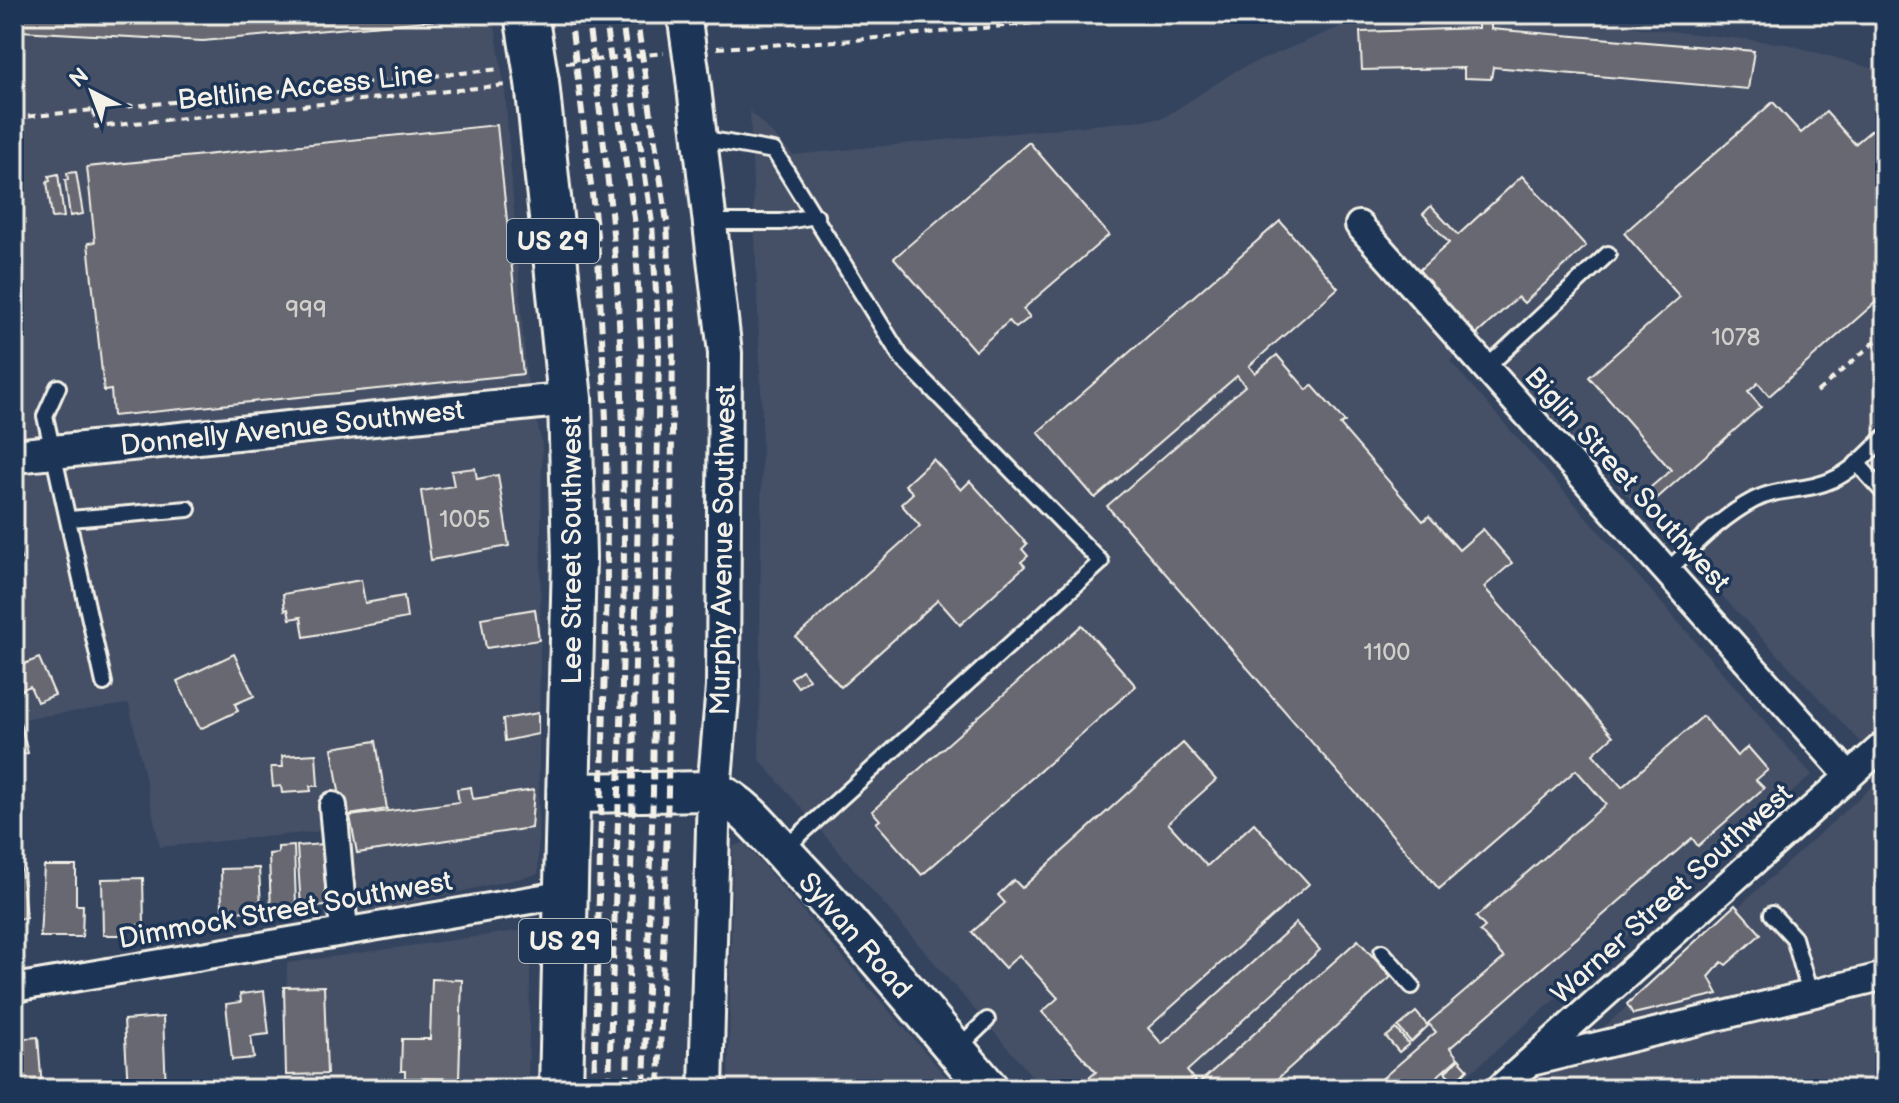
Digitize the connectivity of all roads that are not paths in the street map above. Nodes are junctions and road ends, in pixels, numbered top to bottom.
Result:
1 (526, 14) edge
2 (684, 14) edge
3 (700, 138) junction
4 (816, 216) junction
5 (710, 222) junction
6 (1359, 225) dead end
7 (1608, 254) dead end
8 (1486, 368) junction
9 (58, 387) dead end
10 (570, 399) junction
11 (1885, 437) edge
12 (54, 452) junction
13 (14, 456) edge
14 (1857, 463) junction
15 (1885, 494) edge
16 (188, 509) dead end
17 (70, 519) junction
18 (1667, 571) junction
19 (104, 683) dead end
20 (1885, 744) edge
21 (1849, 776) junction
22 (714, 791) junction
23 (570, 793) junction
24 (333, 806) dead end
25 (782, 851) junction
26 (566, 894) junction
27 (1772, 914) dead end
28 (344, 931) junction
29 (1382, 952) dead end
30 (1885, 976) edge
31 (1412, 986) dead end
32 (14, 988) edge
33 (1810, 994) junction
34 (987, 1020) dead end
35 (956, 1050) junction
36 (1529, 1062) junction
37 (561, 1089) edge
38 (706, 1089) edge
39 (989, 1089) edge
40 (1499, 1089) edge

1 - 10 main road, Lee Street Southwest / US 29, bridge
2 - 3 street, Murphy Avenue Southwest, bridge
3 - 4 lane
3 - 5 street, Murphy Avenue Southwest
4 - 5 lane
4 - 25 lane
5 - 22 street, Murphy Avenue Southwest
6 - 8 street, Biglin Street Southwest
7 - 8 lane
8 - 18 street, Biglin Street Southwest
9 - 12 lane
10 - 12 street, Donnelly Avenue Southwest
10 - 23 main road, Lee Street Southwest / US 29
11 - 14 lane
12 - 13 street, Donnelly Avenue Southwest
12 - 17 lane
14 - 15 lane
14 - 18 lane
16 - 17 lane
17 - 19 lane
18 - 21 street, Biglin Street Southwest
20 - 21 street, Warner Street Southwest
21 - 36 street, Warner Street Southwest
22 - 23 main road
22 - 25 main road, Sylvan Road
22 - 38 street, Murphy Avenue Southwest
23 - 26 main road, Lee Street Southwest / US 29
24 - 28 street
25 - 35 main road, Sylvan Road
26 - 28 street, Dimmock Street Southwest
26 - 37 main road, Lee Street Southwest / US 29
27 - 33 lane
28 - 32 street, Dimmock Street Southwest
29 - 31 lane
30 - 33 street
33 - 36 street
34 - 35 lane
35 - 39 main road, Sylvan Road
36 - 40 street, Warner Street Southwest

